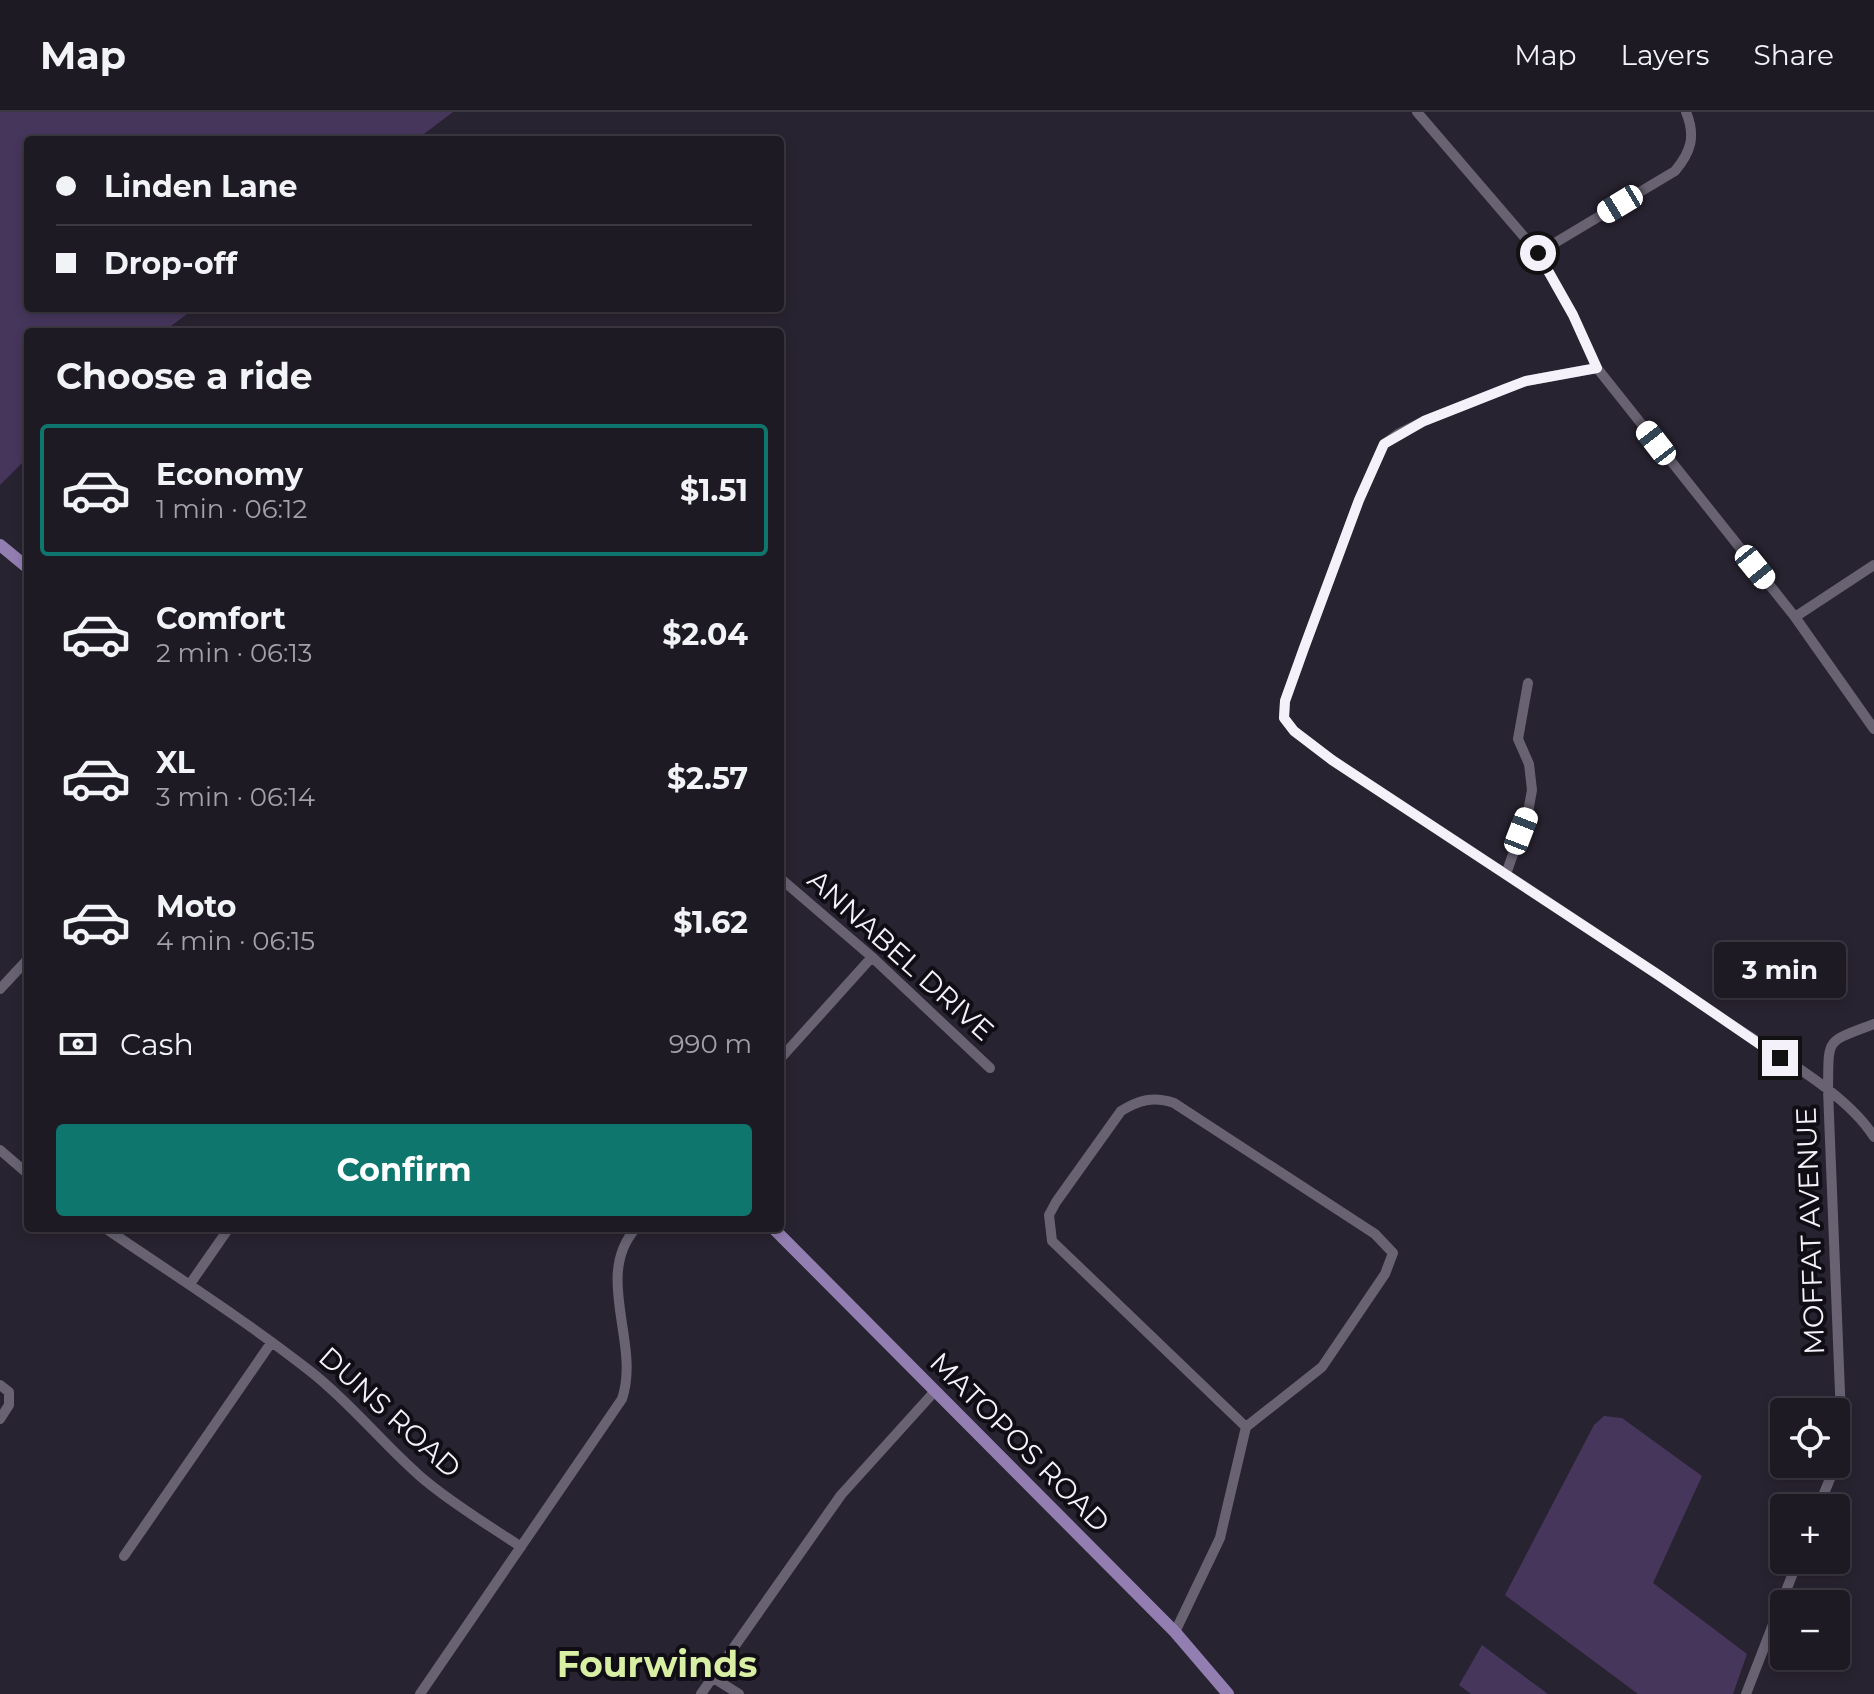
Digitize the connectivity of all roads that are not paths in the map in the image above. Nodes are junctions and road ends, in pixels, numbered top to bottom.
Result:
1 (1417, 112) edge
2 (1686, 112) edge
3 (1538, 253) junction
4 (1597, 368) junction
5 (0, 545) edge
6 (24, 565) edge
7 (1874, 565) edge
8 (1795, 617) junction
9 (1528, 683) dead end
10 (1874, 729) edge
11 (1506, 874) junction
12 (784, 881) edge
13 (872, 957) junction
14 (24, 963) edge
15 (0, 989) edge
16 (1874, 1024) edge
17 (784, 1055) edge
18 (990, 1068) dead end
19 (1828, 1090) junction
20 (1874, 1137) edge
21 (0, 1150) edge
22 (24, 1171) edge
23 (111, 1232) edge
24 (226, 1232) edge
25 (633, 1232) edge
26 (777, 1232) edge
27 (190, 1284) junction
28 (271, 1343) junction
29 (0, 1385) edge
30 (935, 1391) junction
31 (1840, 1398) edge
32 (0, 1419) edge
33 (1246, 1427) junction
34 (521, 1547) junction
35 (124, 1556) dead end
36 (1793, 1574) edge
37 (1175, 1632) junction
38 (712, 1677) junction
39 (420, 1694) edge
40 (701, 1694) edge
41 (739, 1694) edge
42 (1228, 1694) edge
43 (1746, 1694) edge

1 - 3 street
2 - 3 street
3 - 4 street
4 - 8 street
4 - 11 street
5 - 6 main road
7 - 8 street
8 - 10 street
9 - 11 street
11 - 19 street
12 - 13 street, ANNABEL DRIVE
13 - 17 street
13 - 18 street, ANNABEL DRIVE
14 - 15 street
16 - 19 street, MOFFAT AVENUE
19 - 20 street
19 - 31 street, MOFFAT AVENUE
21 - 22 street
23 - 27 street, DUNS ROAD
24 - 27 street
25 - 34 street
26 - 30 main road, MATOPOS ROAD
27 - 28 street, DUNS ROAD
28 - 34 street, DUNS ROAD
28 - 35 street
29 - 32 street
30 - 37 main road, MATOPOS ROAD
30 - 38 street
33 - 33 street
33 - 37 street
34 - 39 street
36 - 43 street
37 - 42 main road, MATOPOS ROAD
38 - 40 street
38 - 41 street

